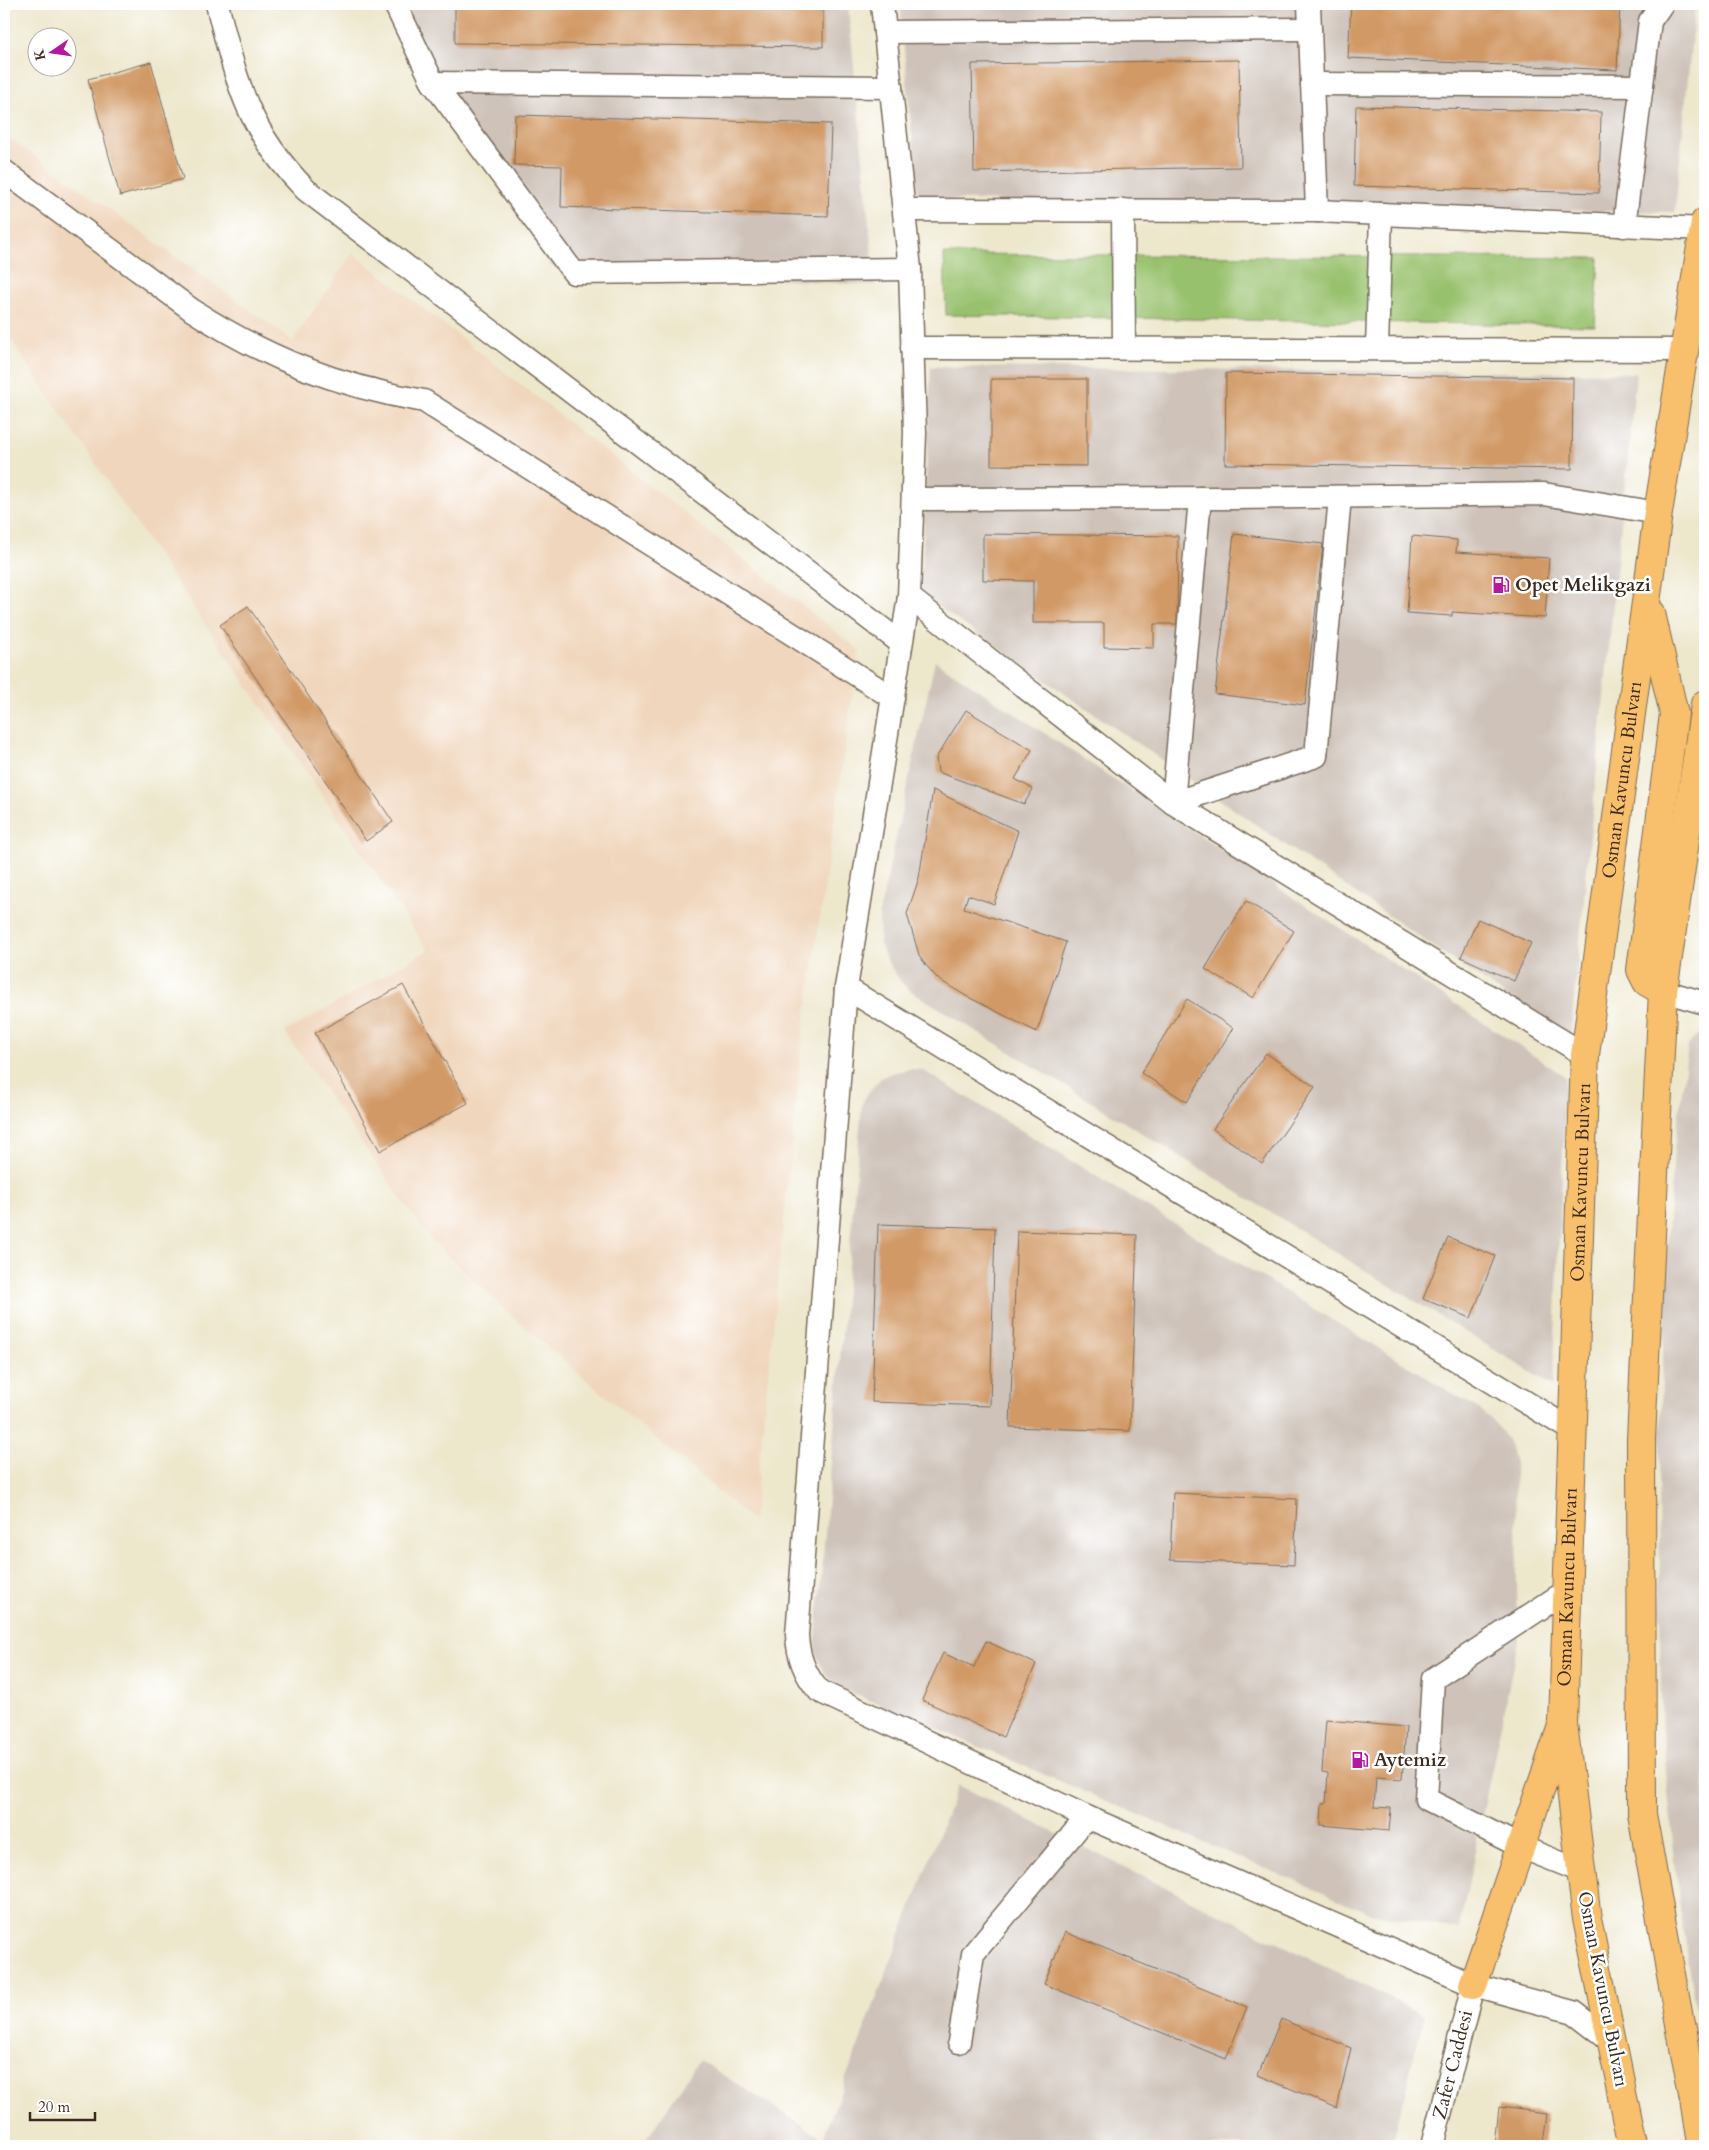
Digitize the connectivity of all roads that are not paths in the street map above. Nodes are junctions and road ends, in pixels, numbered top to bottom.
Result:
1 (217, 4) edge
2 (395, 4) edge
3 (882, 4) edge
4 (1309, 4) edge
5 (1662, 4) edge
6 (1310, 29) junction
7 (885, 32) junction
8 (433, 83) junction
9 (1312, 84) junction
10 (1642, 86) junction
11 (891, 87) junction
12 (4, 171) edge
13 (904, 210) junction
14 (1123, 210) junction
15 (1317, 211) junction
16 (1381, 214) junction
17 (1624, 226) junction
18 (1705, 226) edge
19 (910, 269) junction
20 (912, 348) junction
21 (1124, 348) junction
22 (1377, 349) junction
23 (1684, 350) junction
24 (1340, 497) junction
25 (1200, 498) junction
26 (914, 499) junction
27 (1658, 512) junction
28 (909, 597) junction
29 (1647, 597) junction
30 (901, 643) junction
31 (892, 698) junction
32 (1705, 704) edge
33 (1701, 771) edge
34 (1173, 802) junction
35 (846, 988) junction
36 (1662, 992) junction
37 (1705, 1003) edge
38 (1586, 1055) junction
39 (1573, 1431) junction
40 (1568, 1590) junction
41 (1563, 1723) junction
42 (1087, 1816) junction
43 (1520, 1847) junction
44 (1581, 1871) junction
45 (1473, 1984) junction
46 (959, 2042) dead end
47 (1612, 2042) junction
48 (1432, 2146) edge
49 (1633, 2146) edge
50 (1702, 2146) edge

1 - 30 street
2 - 8 street
3 - 7 street
4 - 6 street
5 - 10 street
6 - 7 street
6 - 9 street
7 - 11 street
8 - 11 street
8 - 19 street
9 - 10 street
9 - 15 street
10 - 17 street
11 - 13 street
12 - 31 street
13 - 14 street
13 - 19 street
14 - 15 street
14 - 21 street
15 - 16 street
16 - 17 street
16 - 22 street
17 - 18 street
18 - 23 highway, Osman Kavuncu Bulvarı
19 - 20 street
20 - 21 street
20 - 26 street
21 - 22 street
22 - 23 street
23 - 27 highway, Osman Kavuncu Bulvarı
24 - 25 street
24 - 27 street
24 - 34 street
25 - 26 street
25 - 34 street
26 - 28 street
27 - 29 highway, Osman Kavuncu Bulvarı
28 - 30 street
28 - 34 street
29 - 36 highway
29 - 38 highway, Osman Kavuncu Bulvarı
30 - 31 street
31 - 35 street
32 - 33 highway
33 - 36 highway
34 - 38 street
35 - 39 street
35 - 42 street
36 - 37 street
36 - 50 highway
38 - 39 highway, Osman Kavuncu Bulvarı
39 - 40 highway, Osman Kavuncu Bulvarı
40 - 41 highway, Osman Kavuncu Bulvarı
40 - 43 street
41 - 43 highway
41 - 44 highway, Osman Kavuncu Bulvarı
42 - 45 street
42 - 46 street
43 - 44 street
43 - 45 highway
44 - 47 highway, Osman Kavuncu Bulvarı
45 - 47 street
45 - 48 street, Zafer Caddesi
47 - 49 highway, Osman Kavuncu Bulvarı

